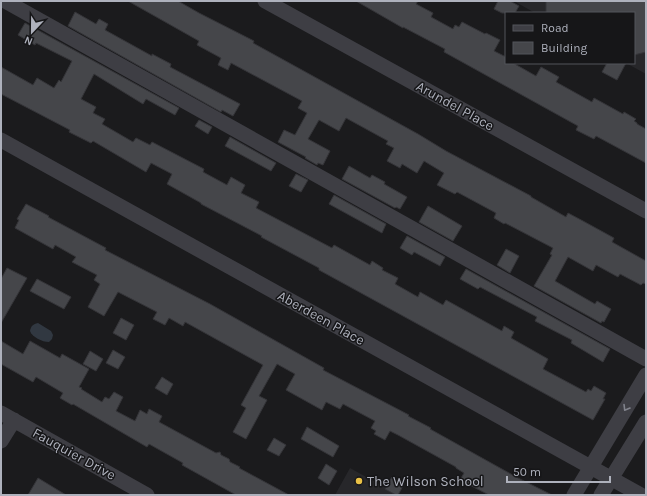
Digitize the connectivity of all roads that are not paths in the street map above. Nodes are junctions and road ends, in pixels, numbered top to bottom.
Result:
1 (5, 1) edge
2 (265, 1) edge
3 (1, 140) edge
4 (646, 211) edge
5 (646, 359) edge
6 (646, 375) edge
7 (7, 417) edge
8 (646, 422) edge
9 (1, 442) edge
10 (591, 467) junction
11 (611, 479) junction
12 (147, 495) edge
13 (574, 495) edge
14 (601, 495) edge
15 (641, 495) edge

1 - 5 street
2 - 4 street, Arundel Place
3 - 10 street, Aberdeen Place
6 -> 10 street
7 - 9 street
7 - 12 street, Fauquier Drive
8 - 11 street
10 - 11 street, Aberdeen Place
10 - 13 street
11 - 14 street
11 - 15 street, Aberdeen Place

